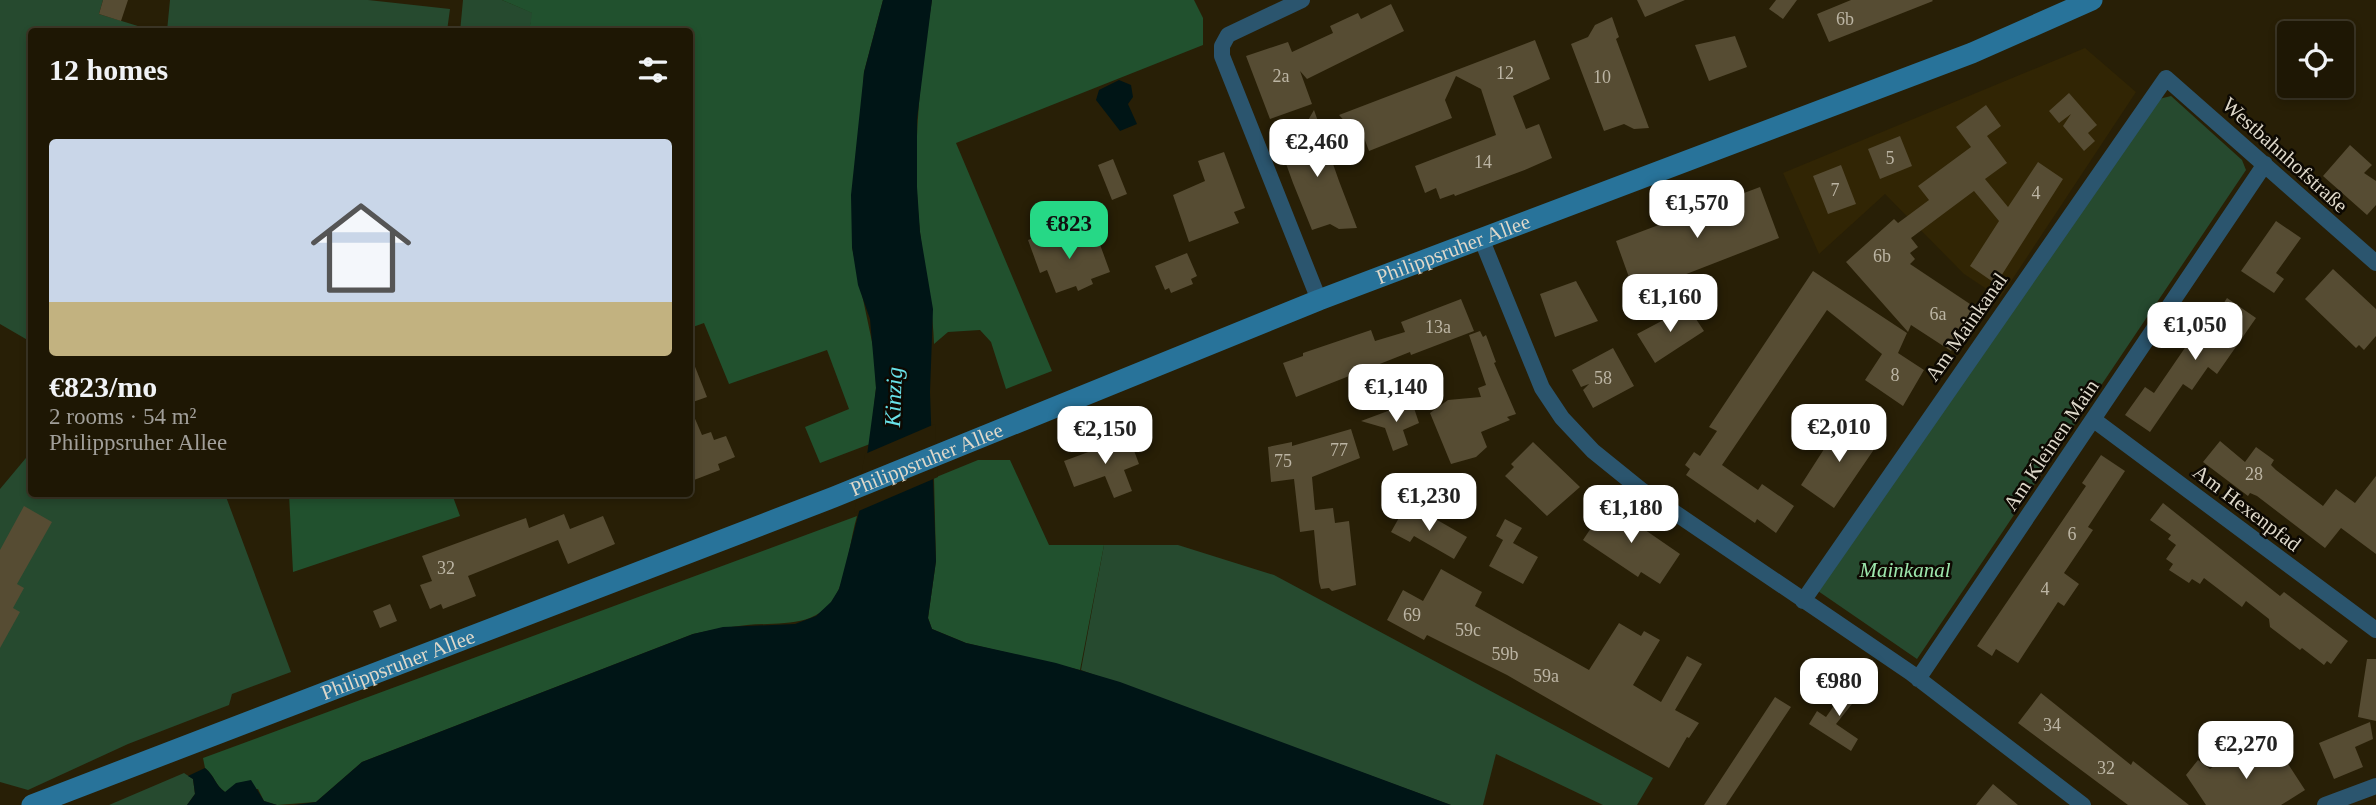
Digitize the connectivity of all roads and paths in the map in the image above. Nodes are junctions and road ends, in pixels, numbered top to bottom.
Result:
1 (1302, 0) edge
2 (2092, 0) edge
3 (2166, 78) joint
4 (2265, 164) junction
5 (1481, 238) junction
6 (2376, 263) edge
7 (1319, 300) junction
8 (2094, 420) junction
9 (1803, 601) junction
10 (2376, 629) edge
11 (1918, 679) junction
12 (2376, 786) edge
13 (32, 805) edge
14 (2083, 805) edge
15 (2325, 805) edge

1 - 7 street
2 - 5 main road, Philippsruher Allee
3 - 4 street, Westbahnhofstraße
3 - 9 street, Am Mainkanal
4 - 6 street, Westbahnhofstraße
4 - 8 street, Am Kleinen Main
5 - 7 main road, Philippsruher Allee
5 - 9 street
7 - 13 main road, Philippsruher Allee
8 - 10 street, Am Hexenpfad
8 - 11 street, Am Kleinen Main
9 - 11 street
11 - 14 street
12 - 15 street

